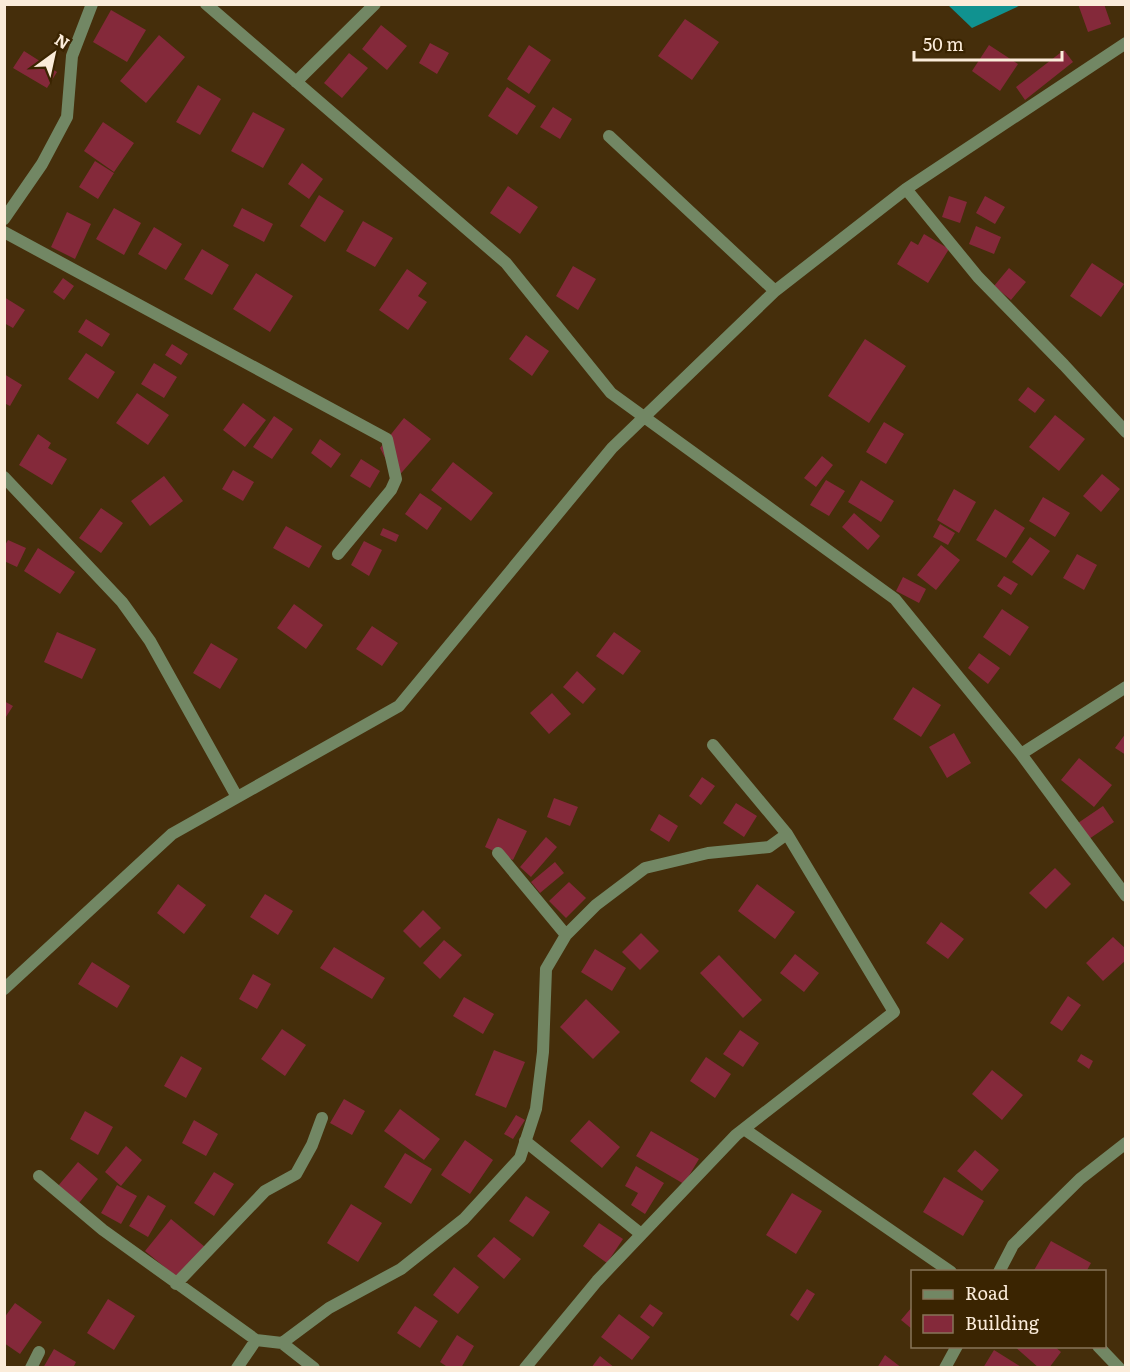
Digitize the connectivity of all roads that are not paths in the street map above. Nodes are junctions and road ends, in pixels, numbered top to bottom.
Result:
1 (92, 4) edge
2 (206, 4) edge
3 (375, 4) edge
4 (1125, 44) edge
5 (296, 82) junction
6 (609, 136) dead end
7 (906, 189) junction
8 (4, 219) edge
9 (4, 232) edge
10 (775, 291) junction
11 (645, 417) junction
12 (1125, 432) edge
13 (4, 477) edge
14 (338, 554) dead end
15 (1125, 687) edge
16 (713, 745) dead end
17 (1021, 754) junction
18 (237, 797) junction
19 (787, 834) junction
20 (498, 853) dead end
21 (1125, 896) edge
22 (566, 935) junction
23 (4, 989) edge
24 (322, 1118) dead end
25 (744, 1129) junction
26 (525, 1141) junction
27 (1125, 1143) edge
28 (39, 1176) dead end
29 (641, 1234) junction
30 (948, 1270) edge
31 (1000, 1270) edge
32 (176, 1284) junction
33 (256, 1340) junction
34 (282, 1343) junction
35 (956, 1348) edge
36 (1099, 1348) edge
37 (39, 1352) dead end
38 (32, 1368) edge
39 (237, 1368) edge
40 (314, 1368) edge
41 (525, 1368) edge
42 (945, 1368) edge
43 (1119, 1368) edge

1 - 8 street
2 - 5 street
3 - 5 street
4 - 7 street
5 - 11 street
6 - 10 street
7 - 10 street
7 - 12 street
9 - 14 street
10 - 11 street
11 - 17 street
11 - 18 street
13 - 18 street
15 - 17 street
16 - 19 street
17 - 21 street
18 - 23 street
19 - 22 street
19 - 25 street
20 - 22 street
22 - 26 street
24 - 32 street
25 - 29 street
25 - 30 street
26 - 29 street
26 - 34 street
27 - 31 street
28 - 32 street
29 - 41 street
32 - 33 street
33 - 34 street
33 - 39 street
34 - 40 street
35 - 42 street
36 - 43 street
37 - 38 street

